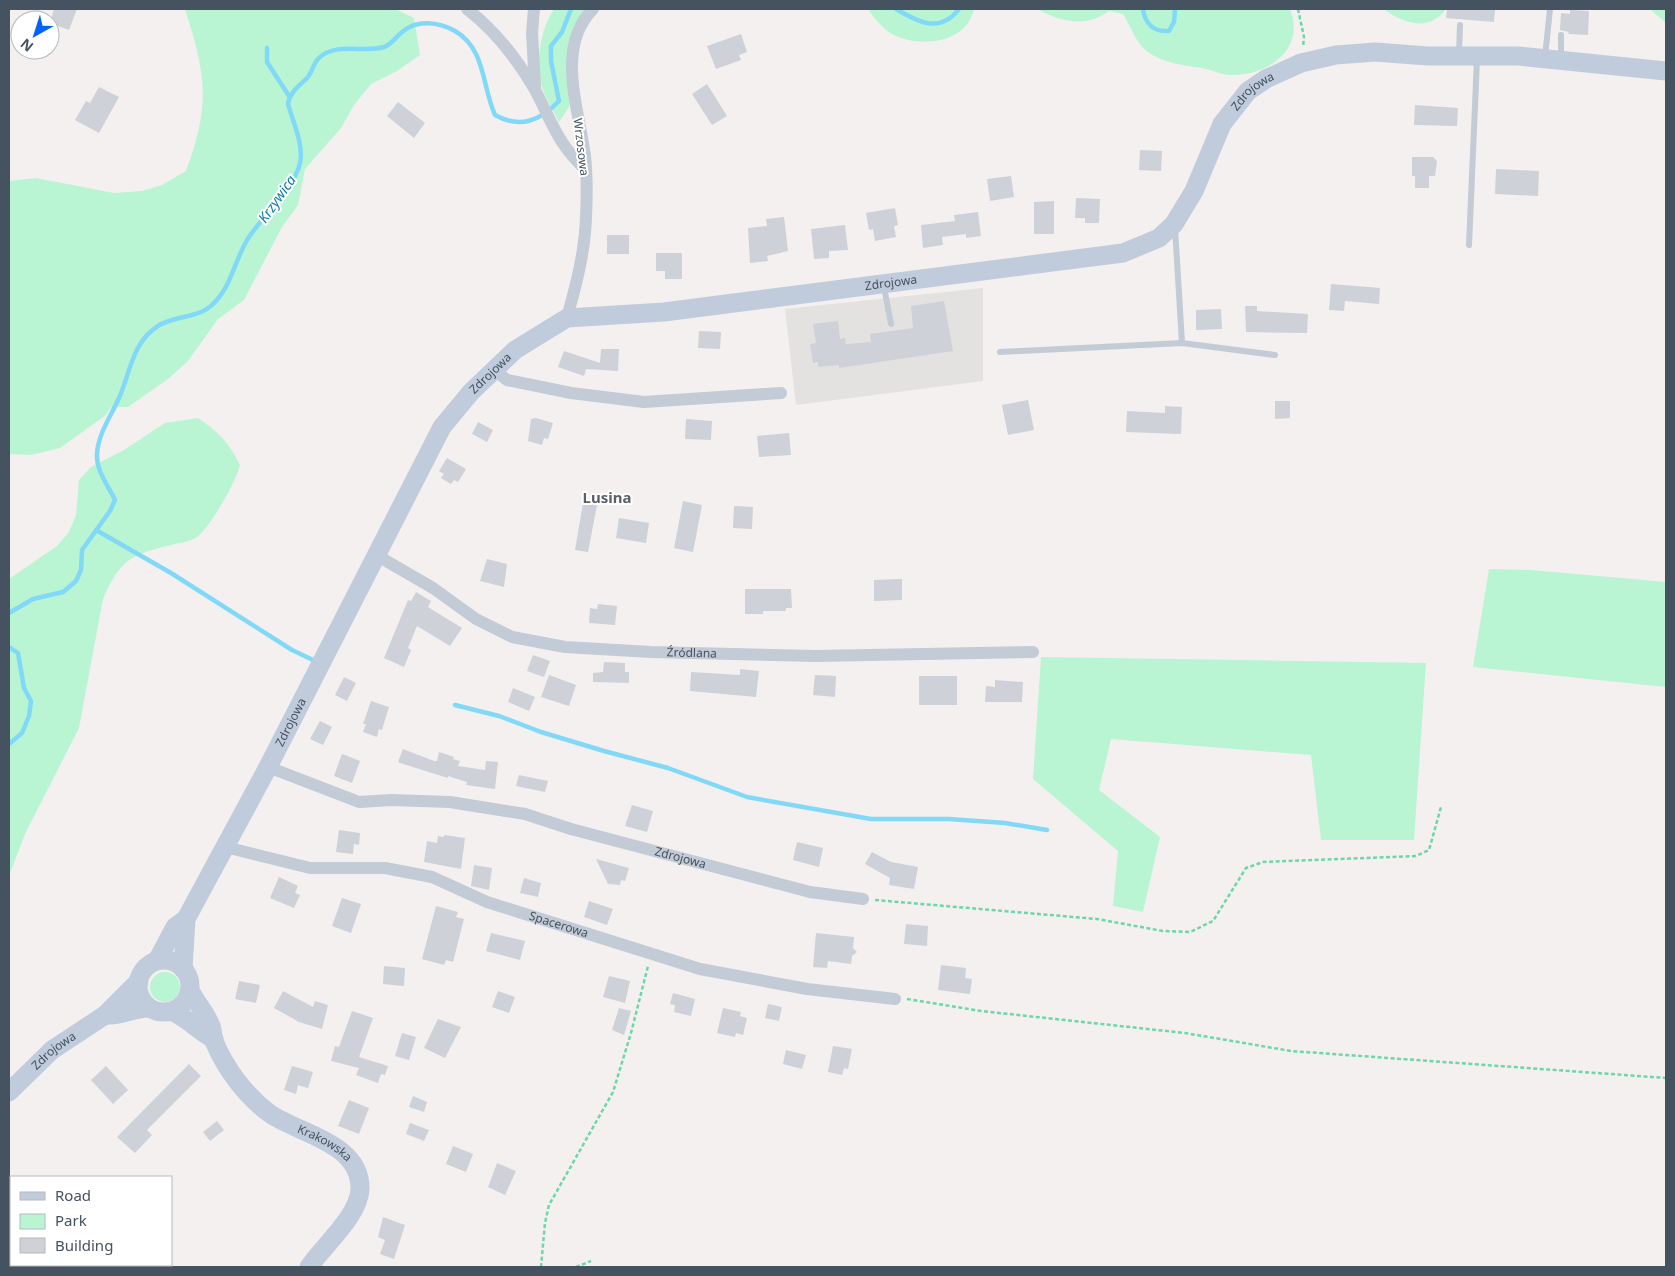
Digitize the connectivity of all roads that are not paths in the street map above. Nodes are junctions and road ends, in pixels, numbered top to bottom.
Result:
1 (467, 9) edge
2 (534, 9) edge
3 (593, 9) edge
4 (1550, 9) edge
5 (1460, 25) dead end
6 (1561, 35) dead end
7 (1468, 56) junction
8 (1553, 60) junction
9 (1666, 71) edge
10 (535, 91) junction
11 (585, 169) junction
12 (1174, 224) junction
13 (1468, 245) dead end
14 (883, 283) junction
15 (567, 318) junction
16 (891, 324) dead end
17 (1182, 343) junction
18 (1000, 352) dead end
19 (1275, 355) dead end
20 (493, 369) junction
21 (781, 393) dead end
22 (376, 554) junction
23 (1033, 652) dead end
24 (268, 767) junction
25 (225, 847) junction
26 (863, 899) road end
27 (186, 918) junction
28 (157, 961) junction
29 (184, 969) junction
30 (139, 981) junction
31 (190, 990) junction
32 (895, 999) road end
33 (149, 1008) junction
34 (171, 1011) junction
35 (105, 1015) junction
36 (214, 1039) junction
37 (9, 1092) edge
38 (308, 1267) edge

1 - 10 street
2 - 10 street
3 - 11 street, Wrzosowa
4 - 8 lane
5 - 7 lane
6 - 8 lane
7 - 8 street, Zdrojowa
7 - 12 street, Zdrojowa
7 - 13 lane
8 - 9 street, Zdrojowa
10 - 11 street
11 - 15 street, Wrzosowa
12 - 14 street, Zdrojowa
12 - 17 lane
14 - 15 street, Zdrojowa
14 - 16 lane
15 - 20 street, Zdrojowa
17 - 18 lane
17 - 19 lane
20 - 21 street
20 - 22 street, Zdrojowa
22 - 23 street, Źródlana
22 - 24 street, Zdrojowa
24 - 25 street, Zdrojowa
24 - 26 street, Zdrojowa
25 - 27 street, Zdrojowa
25 - 32 street, Spacerowa
27 - 28 street, Zdrojowa
27 - 29 street, Zdrojowa
28 - 29 street
28 - 30 street
29 - 31 street
30 - 33 street
30 - 35 street, Zdrojowa
31 - 34 street
31 - 36 street, Krakowska
33 - 34 street
33 - 35 street, Zdrojowa
34 - 36 street, Krakowska
35 - 37 street, Zdrojowa
36 - 38 street, Krakowska

